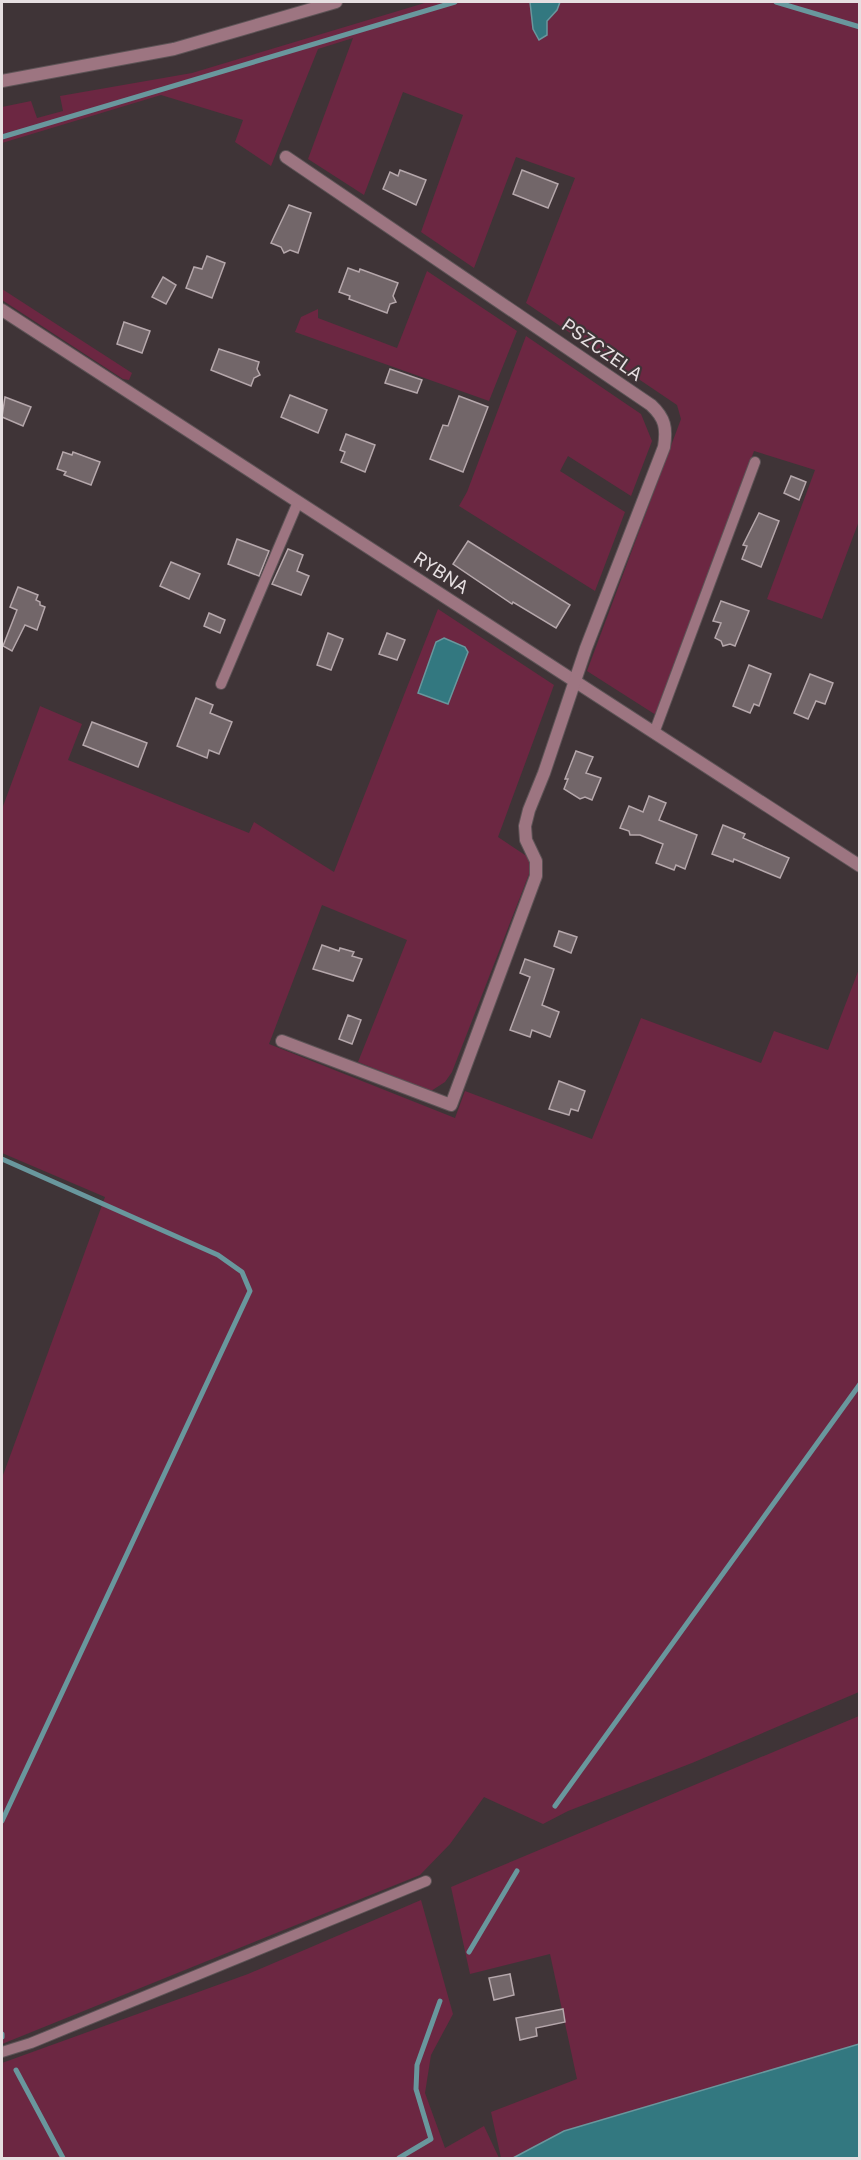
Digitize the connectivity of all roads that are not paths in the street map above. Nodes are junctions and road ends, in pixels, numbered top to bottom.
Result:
1 (336, 2) edge
2 (2, 81) edge
3 (286, 157) dead end
4 (2, 310) edge
5 (755, 462) dead end
6 (298, 502) junction
7 (574, 682) junction
8 (221, 684) dead end
9 (654, 733) junction
10 (860, 866) edge
11 (282, 1041) dead end
12 (426, 1881) dead end
13 (2, 2052) edge

1 - 2 street
3 - 7 street, PSZCZELA
4 - 6 street, RYBNA
5 - 9 lane
6 - 7 street, RYBNA
6 - 8 lane
7 - 9 street, RYBNA
7 - 11 street, PSZCZELA
9 - 10 street, RYBNA
12 - 13 lane

